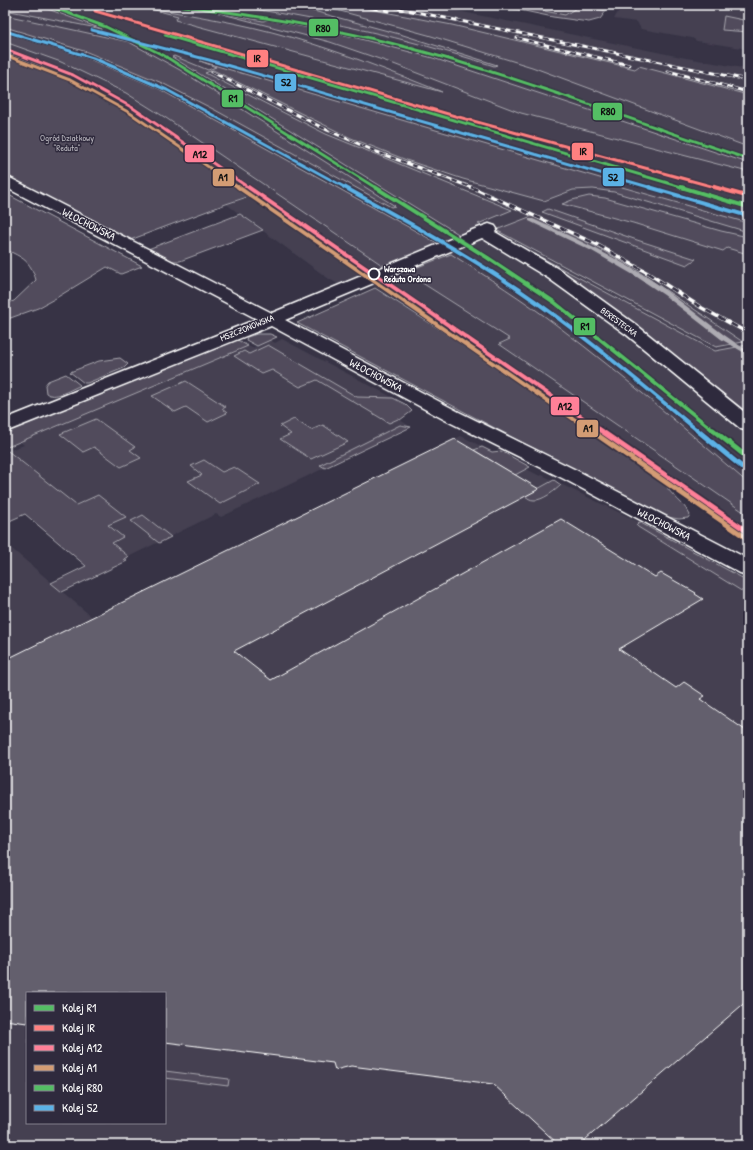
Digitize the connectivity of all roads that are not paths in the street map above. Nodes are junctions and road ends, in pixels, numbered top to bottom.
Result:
1 (5, 181) edge
2 (485, 231) joint
3 (271, 319) junction
4 (748, 425) edge
5 (5, 426) edge
6 (748, 568) edge

1 - 3 street, WŁOCHOWSKA
2 - 3 street, MSZCZONOWSKA
2 - 4 street, BERESTECKA
3 - 5 street, MSZCZONOWSKA
3 - 6 street, WŁOCHOWSKA

